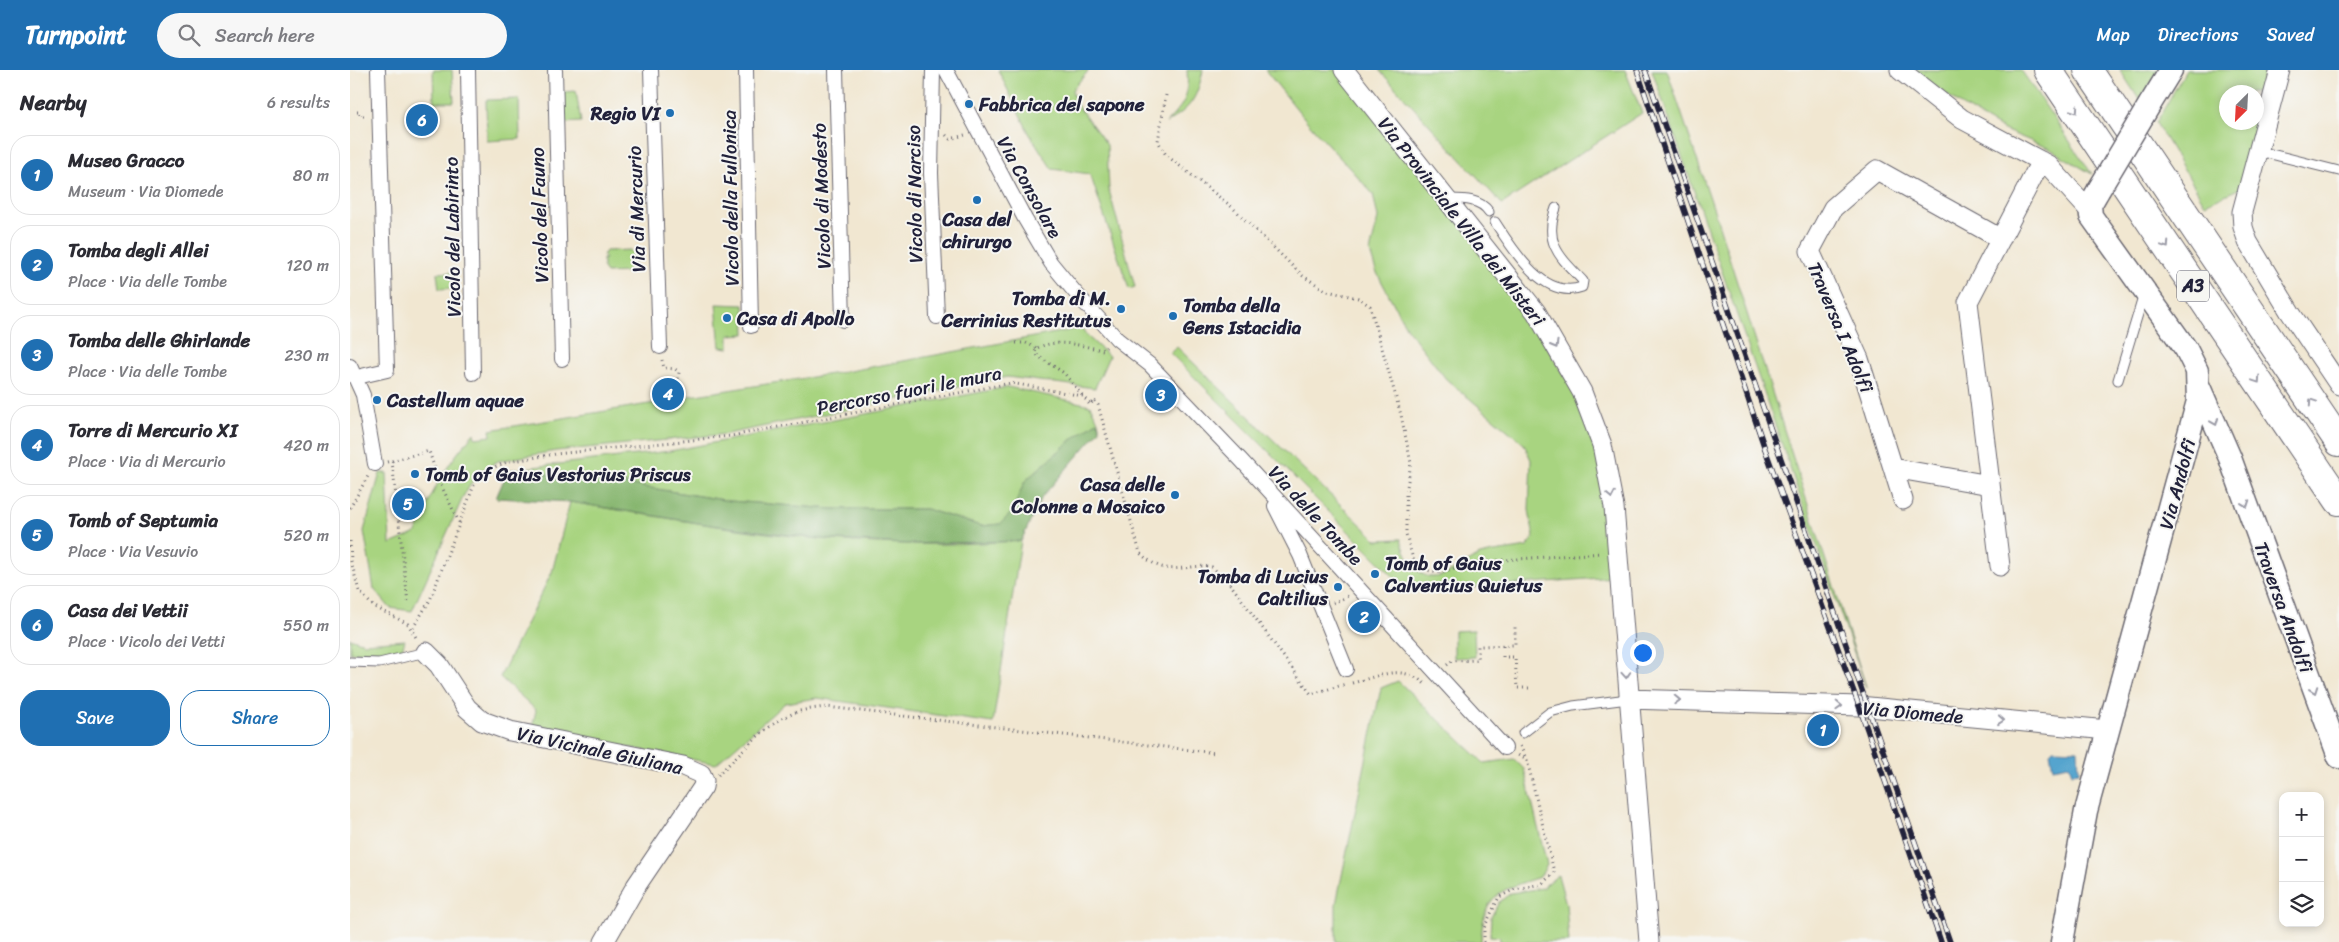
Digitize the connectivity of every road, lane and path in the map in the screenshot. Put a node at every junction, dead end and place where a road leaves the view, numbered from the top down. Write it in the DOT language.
graph roads {
  1 [pos="378,70"];
  2 [pos="468,70"];
  3 [pos="555,70"];
  4 [pos="651,70"];
  5 [pos="746,70"];
  6 [pos="836,70"];
  7 [pos="932,70"];
  8 [pos="946,70"];
  9 [pos="1344,70"];
  10 [pos="1900,70"];
  11 [pos="2048,70"];
  12 [pos="2088,70"];
  13 [pos="2110,70"];
  14 [pos="2171,70"];
  15 [pos="2280,70"];
  16 [pos="1166,95"];
  17 [pos="930,127"];
  18 [pos="978,132"];
  19 [pos="2259,151"];
  20 [pos="2041,161"];
  21 [pos="2339,171"];
  22 [pos="1446,198"];
  23 [pos="2093,201"];
  24 [pos="1556,208"];
  25 [pos="1489,212"];
  26 [pos="1495,222"];
  27 [pos="2000,239"];
  28 [pos="2225,273"];
  29 [pos="2145,290"];
  30 [pos="1094,314"];
  31 [pos="937,317"];
  32 [pos="842,320"];
  33 [pos="750,326"];
  34 [pos="1116,339"];
  35 [pos="1016,343"];
  36 [pos="660,347"];
  37 [pos="1037,348"];
  38 [pos="562,359"];
  39 [pos="664,368"];
  40 [pos="354,372"];
  41 [pos="474,373"];
  42 [pos="2118,380"];
  43 [pos="2339,385"];
  44 [pos="2199,387"];
  45 [pos="668,391"];
  46 [pos="1083,396"];
  47 [pos="2339,442"];
  48 [pos="2187,446"];
  49 [pos="2230,458"];
  50 [pos="375,464"];
  51 [pos="1893,468"];
  52 [pos="1990,485"];
  53 [pos="1268,491"];
  54 [pos="1903,500"];
  55 [pos="2339,501"];
  56 [pos="350,508"];
  57 [pos="459,522"];
  58 [pos="350,541"];
  59 [pos="1617,552"];
  60 [pos="2000,566"];
  61 [pos="408,602"];
  62 [pos="1514,626"];
  63 [pos="412,628"];
  64 [pos="414,635"];
  65 [pos="1503,646"];
  66 [pos="426,652"];
  67 [pos="350,662"];
  68 [pos="1448,664"];
  69 [pos="1346,669"];
  70 [pos="1428,687"];
  71 [pos="1531,688"];
  72 [pos="1628,699"];
  73 [pos="2107,730"];
  74 [pos="1523,733"];
  75 [pos="1521,747"];
  76 [pos="1505,748"];
  77 [pos="1216,753"];
  78 [pos="2339,756"];
  79 [pos="1527,760"];
  80 [pos="704,781"];
  81 [pos="604,942"];
  82 [pos="1484,942"];
  83 [pos="1649,942"];
  84 [pos="2062,942"];
  1 -- 40 [label="street"];
  2 -- 41 [label="street, Vicolo del Labirinto"];
  3 -- 38 [label="street, Vicolo del Fauno"];
  4 -- 36 [label="street, Via di Mercurio"];
  5 -- 33 [label="street, Vicolo della Fullonica"];
  6 -- 32 [label="street, Vicolo di Modesto"];
  7 -- 17 [label="street, Vicolo di Narciso"];
  8 -- 18 [label="street, Via Consolare"];
  9 -- 22 [label="street, Via Provinciale Villa dei Misteri"];
  10 -- 20 [label="street"];
  11 -- 55 [label="highway, A3, one-way"];
  12 -- 28 [label="highway, A3"];
  13 -- 28 [label="highway"];
  14 -- 23 [label="street, bridge"];
  15 -- 19 [label="street"];
  16 -- 59 [label="path"];
  17 -- 18 [label="path"];
  17 -- 31 [label="street, Vicolo di Narciso"];
  18 -- 30 [label="street, Via Consolare"];
  19 -- 21 [label="lane"];
  19 -- 43 [label="street"];
  20 -- 23 [label="street"];
  20 -- 27 [label="street"];
  22 -- 25 [label="lane"];
  22 -- 59 [label="street, Via Provinciale Villa dei Misteri, one-way"];
  23 -- 29 [label="street, Via Andolfi"];
  24 -- 26 [label="lane"];
  27 -- 51 [label="street, Traversa I Adolfi"];
  27 -- 52 [label="street"];
  47 -- 28 [label="highway, A3, one-way"];
  29 -- 42 [label="lane"];
  29 -- 44 [label="street, Via Andolfi"];
  30 -- 34 [label="street, Via delle Tombe"];
  34 -- 37 [label="path"];
  34 -- 53 [label="street, Via delle Tombe"];
  35 -- 37 [label="path"];
  37 -- 46 [label="path"];
  39 -- 45 [label="path"];
  40 -- 50 [label="street"];
  44 -- 48 [label="street, Via Andolfi"];
  44 -- 49 [label="street, Traversa Andolfi, one-way"];
  46 -- 57 [label="path, Percorso fuori le mura"];
  46 -- 70 [label="path, Percorso fuori le mura"];
  48 -- 49 [label="street"];
  48 -- 73 [label="street, Via Andolfi"];
  49 -- 78 [label="street, Traversa Andolfi, one-way"];
  50 -- 56 [label="path"];
  51 -- 52 [label="street"];
  51 -- 54 [label="street, Traversa I Adolfi"];
  52 -- 60 [label="street"];
  53 -- 69 [label="street"];
  53 -- 76 [label="street, Via delle Tombe"];
  57 -- 61 [label="path"];
  57 -- 63 [label="path, Percorso fuori le mura"];
  58 -- 63 [label="path"];
  59 -- 72 [label="street, Via Provinciale Villa dei Misteri, one-way"];
  62 -- 65 [label="path"];
  63 -- 64 [label="path"];
  65 -- 68 [label="path"];
  65 -- 71 [label="path"];
  66 -- 67 [label="lane"];
  66 -- 80 [label="street, Via Vicinale Giuliana"];
  72 -- 73 [label="street, Via Diomede, one-way"];
  72 -- 74 [label="lane"];
  72 -- 83 [label="street, Via Provinciale Villa dei Misteri"];
  73 -- 84 [label="street, Via Andolfi"];
  75 -- 79 [label="path"];
  76 -- 79 [label="path"];
  77 -- 80 [label="path"];
  79 -- 82 [label="path"];
  80 -- 81 [label="street, Via Vicinale Giuliana"];
}
